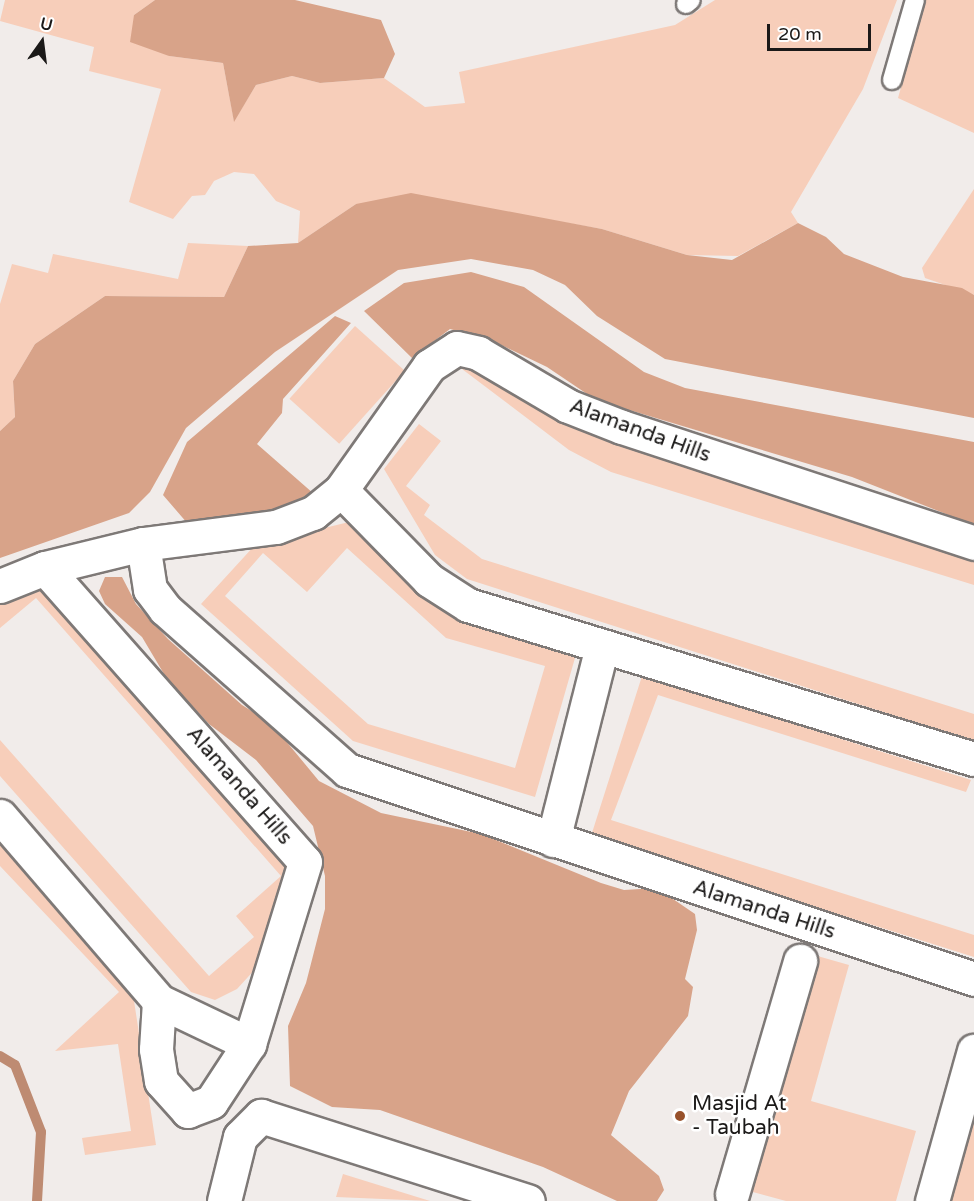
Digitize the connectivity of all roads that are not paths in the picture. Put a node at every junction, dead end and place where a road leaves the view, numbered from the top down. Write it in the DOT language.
graph roads {
  1 [pos="915,0"];
  2 [pos="892,80"];
  3 [pos="341,490"];
  4 [pos="974,543"];
  5 [pos="143,544"];
  6 [pos="45,568"];
  7 [pos="0,586"];
  8 [pos="602,646"];
  9 [pos="974,759"];
  10 [pos="0,816"];
  11 [pos="553,840"];
  12 [pos="800,961"];
  13 [pos="974,979"];
  14 [pos="159,1001"];
  15 [pos="249,1044"];
  16 [pos="974,1051"];
  17 [pos="739,1199"];
  18 [pos="224,1201"];
  19 [pos="528,1201"];
  20 [pos="932,1201"];
  1 -- 2 [label="lane"];
  3 -- 4 [label="street, Alamanda Hills"];
  3 -- 5 [label="street, Alamanda Hills"];
  3 -- 8 [label="street"];
  5 -- 6 [label="street, Alamanda Hills"];
  5 -- 11 [label="street, Alamanda Hills"];
  6 -- 7 [label="street, Alamanda Hills"];
  6 -- 15 [label="street, Alamanda Hills"];
  8 -- 9 [label="street"];
  8 -- 11 [label="street"];
  10 -- 14 [label="street"];
  11 -- 13 [label="street, Alamanda Hills"];
  12 -- 17 [label="street"];
  14 -- 15 [label="street"];
  14 -- 15 [label="street, Alamanda Hills"];
  16 -- 20 [label="street"];
  18 -- 19 [label="street"];
}
